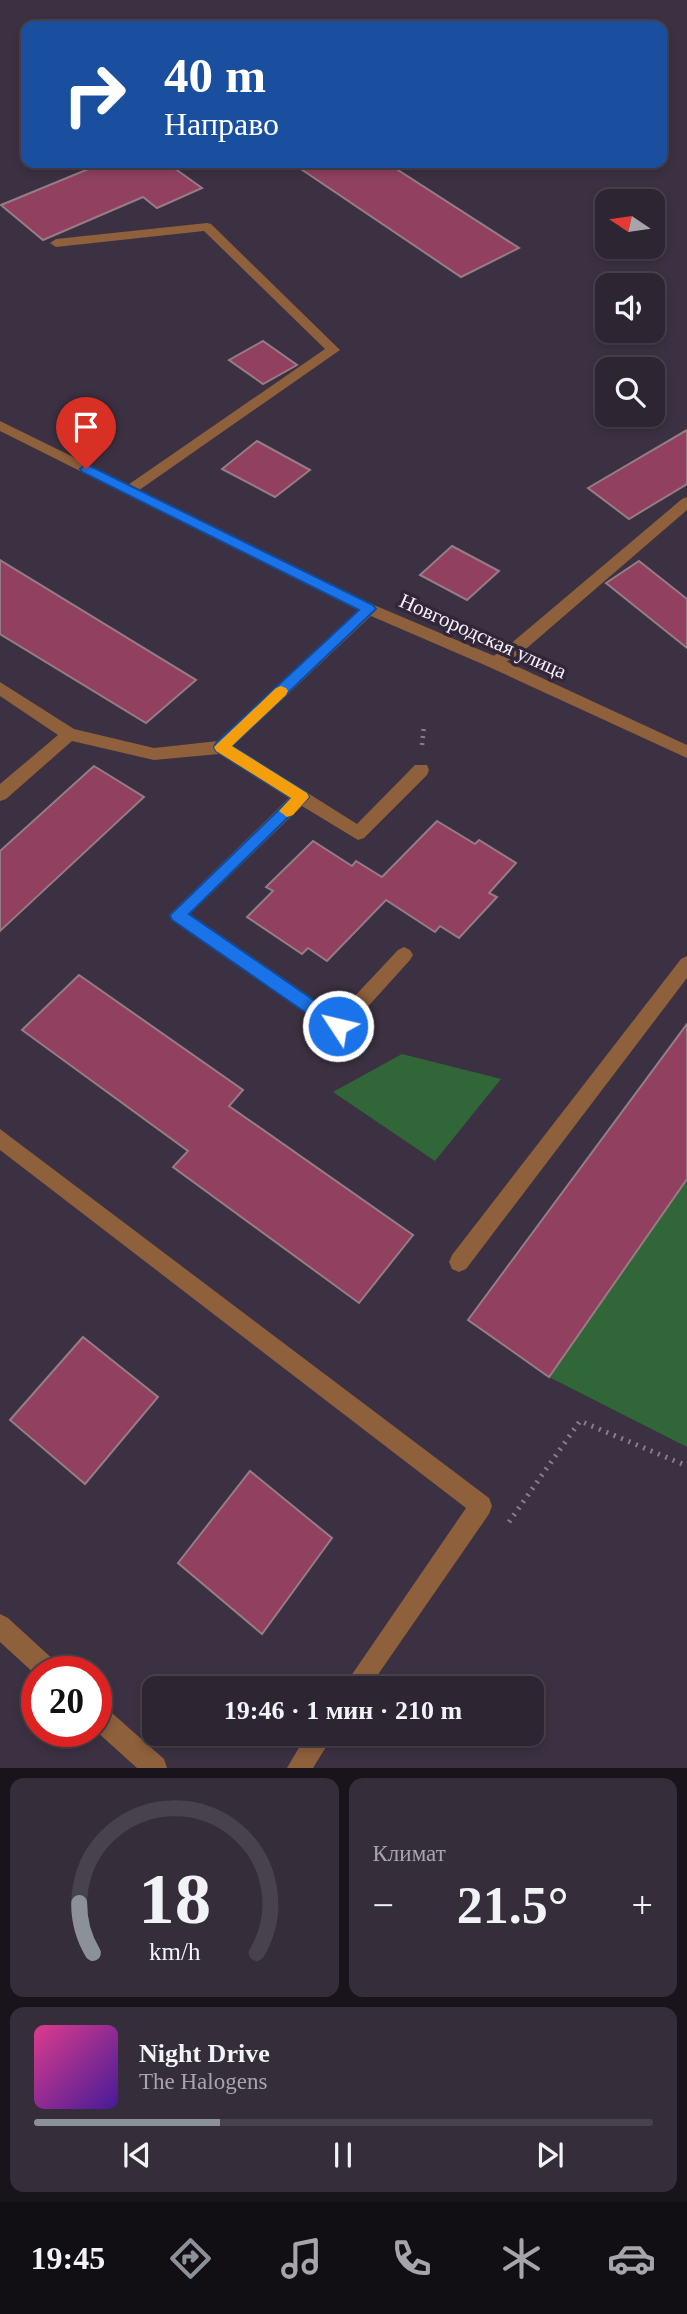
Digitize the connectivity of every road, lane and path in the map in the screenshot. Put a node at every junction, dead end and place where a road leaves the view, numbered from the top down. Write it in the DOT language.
graph roads {
  1 [pos="56,243"];
  2 [pos="0,425"];
  3 [pos="130,491"];
  4 [pos="687,502"];
  5 [pos="369,609"];
  6 [pos="493,662"];
  7 [pos="0,688"];
  8 [pos="69,734"];
  9 [pos="222,747"];
  10 [pos="687,752"];
  11 [pos="421,770"];
  12 [pos="0,794"];
  13 [pos="302,797"];
  14 [pos="404,955"];
  15 [pos="687,964"];
  16 [pos="0,1138"];
  17 [pos="459,1262"];
  18 [pos="580,1421"];
  19 [pos="687,1466"];
  20 [pos="0,1626"];
  21 [pos="33,1656"];
  22 [pos="363,1676"];
  23 [pos="112,1729"];
  24 [pos="314,1746"];
  25 [pos="155,1768"];
  26 [pos="299,1768"];
  1 -- 3 [label="street"];
  2 -- 3 [label="street, Новгородская улица"];
  3 -- 5 [label="street, Новгородская улица"];
  4 -- 6 [label="street"];
  5 -- 6 [label="street, Новгородская улица"];
  5 -- 9 [label="street"];
  6 -- 10 [label="street, Новгородская улица"];
  7 -- 8 [label="street"];
  8 -- 9 [label="street"];
  8 -- 12 [label="street"];
  9 -- 13 [label="street"];
  11 -- 13 [label="street"];
  13 -- 14 [label="street"];
  15 -- 17 [label="street"];
  16 -- 22 [label="street"];
  18 -- 19 [label="path"];
  20 -- 21 [label="street"];
  23 -- 25 [label="street"];
  24 -- 26 [label="street"];
}
